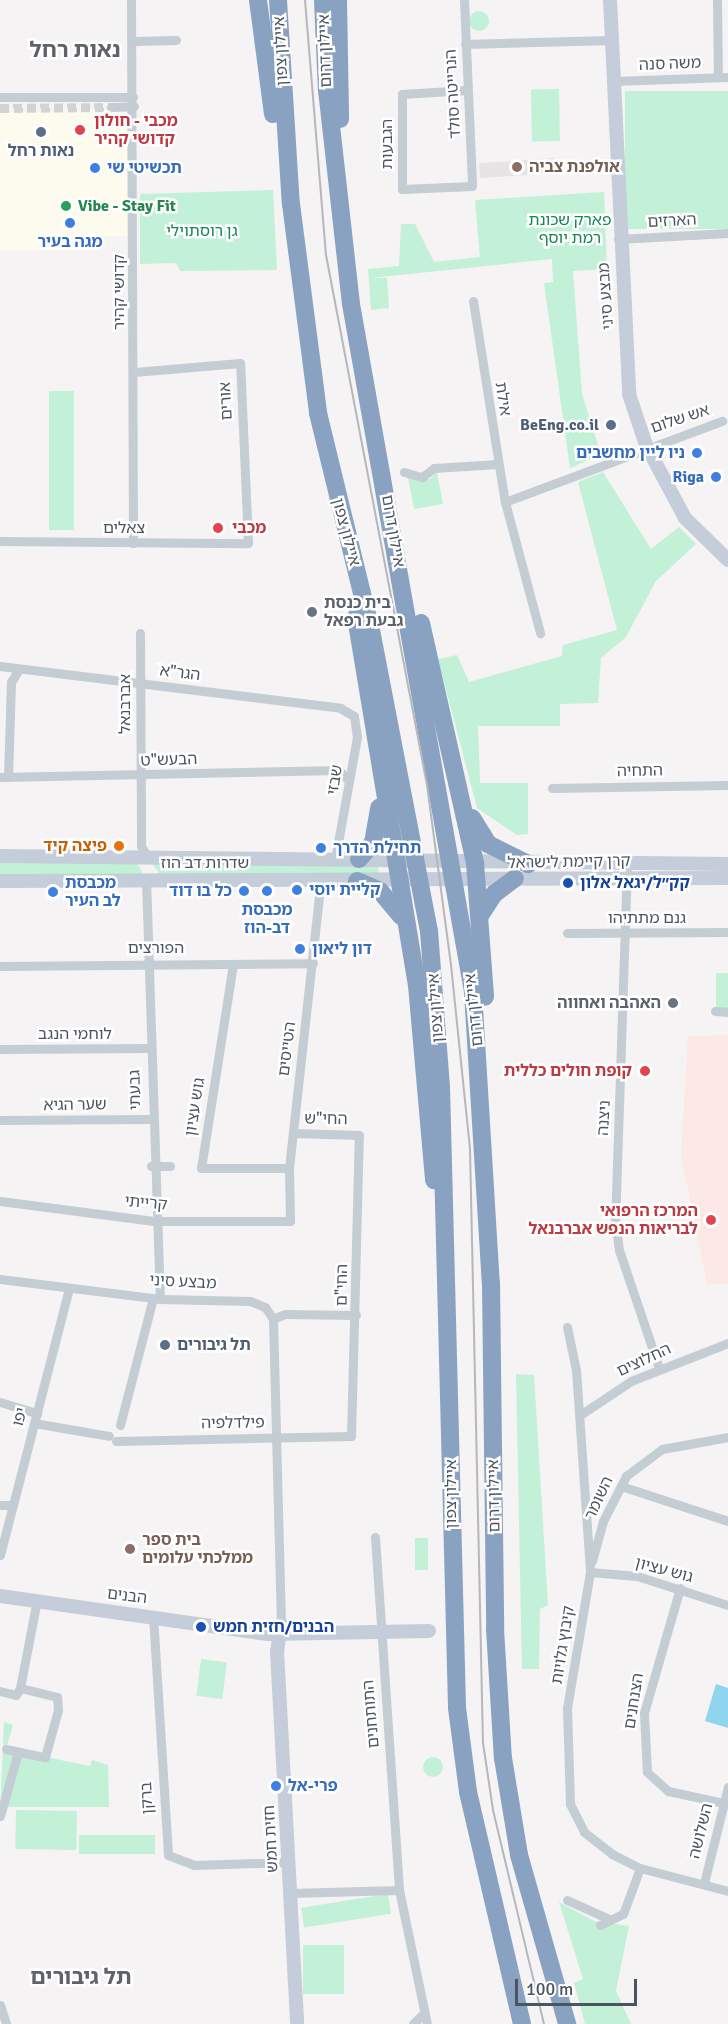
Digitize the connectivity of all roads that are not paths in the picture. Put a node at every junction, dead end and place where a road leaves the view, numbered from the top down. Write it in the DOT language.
graph roads {
  1 [pos="131,0"];
  2 [pos="258,0"];
  3 [pos="278,0"];
  4 [pos="323,0"];
  5 [pos="338,0"];
  6 [pos="464,0"];
  7 [pos="610,0"];
  8 [pos="717,0"];
  9 [pos="134,40"];
  10 [pos="176,40"];
  11 [pos="612,40"];
  12 [pos="465,44"];
  13 [pos="718,77"];
  14 [pos="728,77"];
  15 [pos="613,81"];
  16 [pos="467,90"];
  17 [pos="0,97"];
  18 [pos="134,102"];
  19 [pos="111,107"];
  20 [pos="472,186"];
  21 [pos="338,201"];
  22 [pos="294,230"];
  23 [pos="728,233"];
  24 [pos="618,240"];
  25 [pos="473,301"];
  26 [pos="134,372"];
  27 [pos="722,421"];
  28 [pos="646,445"];
  29 [pos="378,453"];
  30 [pos="327,461"];
  31 [pos="498,464"];
  32 [pos="404,472"];
  33 [pos="505,502"];
  34 [pos="0,541"];
  35 [pos="133,543"];
  36 [pos="248,543"];
  37 [pos="728,560"];
  38 [pos="140,633"];
  39 [pos="540,633"];
  40 [pos="0,666"];
  41 [pos="20,669"];
  42 [pos="140,683"];
  43 [pos="354,716"];
  44 [pos="353,765"];
  45 [pos="339,770"];
  46 [pos="141,776"];
  47 [pos="4,777"];
  48 [pos="349,781"];
  49 [pos="382,783"];
  50 [pos="728,785"];
  51 [pos="552,788"];
  52 [pos="464,801"];
  53 [pos="140,853"];
  54 [pos="0,856"];
  55 [pos="345,857"];
  56 [pos="400,862"];
  57 [pos="528,864"];
  58 [pos="728,864"];
  59 [pos="627,871"];
  60 [pos="469,872"];
  61 [pos="515,878"];
  62 [pos="728,878"];
  63 [pos="146,879"];
  64 [pos="163,879"];
  65 [pos="321,880"];
  66 [pos="0,881"];
  67 [pos="357,881"];
  68 [pos="403,882"];
  69 [pos="481,914"];
  70 [pos="405,923"];
  71 [pos="728,932"];
  72 [pos="567,933"];
  73 [pos="626,933"];
  74 [pos="148,962"];
  75 [pos="312,963"];
  76 [pos="233,964"];
  77 [pos="0,966"];
  78 [pos="715,1011"];
  79 [pos="728,1012"];
  80 [pos="149,1048"];
  81 [pos="0,1049"];
  82 [pos="151,1119"];
  83 [pos="0,1120"];
  84 [pos="293,1133"];
  85 [pos="359,1135"];
  86 [pos="151,1166"];
  87 [pos="170,1166"];
  88 [pos="289,1168"];
  89 [pos="0,1201"];
  90 [pos="154,1221"];
  91 [pos="291,1221"];
  92 [pos="0,1279"];
  93 [pos="491,1283"];
  94 [pos="69,1288"];
  95 [pos="156,1299"];
  96 [pos="356,1315"];
  97 [pos="273,1319"];
  98 [pos="450,1326"];
  99 [pos="567,1327"];
  100 [pos="728,1343"];
  101 [pos="659,1368"];
  102 [pos="0,1402"];
  103 [pos="37,1413"];
  104 [pos="580,1416"];
  105 [pos="34,1423"];
  106 [pos="120,1425"];
  107 [pos="351,1436"];
  108 [pos="276,1437"];
  109 [pos="728,1437"];
  110 [pos="621,1486"];
  111 [pos="0,1505"];
  112 [pos="13,1505"];
  113 [pos="728,1521"];
  114 [pos="375,1537"];
  115 [pos="0,1555"];
  116 [pos="590,1572"];
  117 [pos="680,1588"];
  118 [pos="0,1596"];
  119 [pos="37,1600"];
  120 [pos="728,1605"];
  121 [pos="153,1616"];
  122 [pos="276,1629"];
  123 [pos="380,1631"];
  124 [pos="429,1631"];
  125 [pos="0,1691"];
  126 [pos="18,1692"];
  127 [pos="6,1749"];
  128 [pos="18,1752"];
  129 [pos="728,1787"];
  130 [pos="726,1804"];
  131 [pos="0,1816"];
  132 [pos="289,1862"];
  133 [pos="640,1868"];
  134 [pos="704,1883"];
  135 [pos="399,1890"];
  136 [pos="728,1891"];
  137 [pos="291,1893"];
  138 [pos="567,1900"];
  139 [pos="0,2005"];
  140 [pos="424,2013"];
  141 [pos="6,2024"];
  142 [pos="297,2024"];
  143 [pos="413,2024"];
  144 [pos="427,2024"];
  145 [pos="522,2024"];
  146 [pos="567,2024"];
  1 -- 9 [label="street, קדושי קהיר"];
  2 -- 22 [label="highway"];
  3 -- 22 [label="highway, איילון צפון"];
  4 -- 21 [label="highway, איילון דרום"];
  5 -- 21 [label="highway"];
  6 -- 12 [label="street, הנרייטה סולד"];
  7 -- 11 [label="street, מבצע סיני"];
  8 -- 13 [label="street"];
  9 -- 10 [label="street"];
  9 -- 18 [label="street, קדושי קהיר"];
  11 -- 12 [label="street"];
  11 -- 15 [label="street, מבצע סיני"];
  12 -- 16 [label="street, הנרייטה סולד"];
  13 -- 14 [label="street, משה סנה"];
  13 -- 15 [label="street, משה סנה"];
  15 -- 24 [label="street, מבצע סיני"];
  16 -- 20 [label="street, הנרייטה סולד"];
  16 -- 20 [label="street, הגבעות"];
  17 -- 18 [label="street"];
  18 -- 19 [label="street"];
  18 -- 26 [label="street, קדושי קהיר"];
  21 -- 29 [label="highway, איילון דרום"];
  22 -- 30 [label="highway, איילון צפון"];
  23 -- 24 [label="street, הארזים"];
  24 -- 28 [label="street, מבצע סיני"];
  25 -- 31 [label="street, אילת"];
  26 -- 35 [label="street, קדושי קהיר"];
  26 -- 36 [label="street, אורים"];
  27 -- 28 [label="street, אש שלום"];
  28 -- 33 [label="street"];
  28 -- 37 [label="street, מבצע סיני"];
  29 -- 52 [label="highway"];
  29 -- 93 [label="highway, איילון דרום"];
  30 -- 49 [label="highway"];
  30 -- 98 [label="highway, איילון צפון"];
  31 -- 32 [label="street"];
  31 -- 33 [label="street, אילת"];
  33 -- 39 [label="street, אילת"];
  34 -- 35 [label="street, צאלים"];
  35 -- 36 [label="street, צאלים"];
  38 -- 42 [label="street, אברבנאל"];
  40 -- 41 [label="street, הגר\"א"];
  41 -- 42 [label="street, הגר\"א"];
  41 -- 47 [label="street"];
  42 -- 43 [label="street, הגר\"א"];
  42 -- 46 [label="street, אברבנאל"];
  43 -- 44 [label="street, שבזי"];
  44 -- 45 [label="street, הבעש\"ט"];
  44 -- 48 [label="street, שבזי"];
  45 -- 46 [label="street, הבעש\"ט"];
  45 -- 48 [label="street"];
  46 -- 47 [label="street, הבעש\"ט"];
  46 -- 53 [label="street, אברבנאל"];
  48 -- 55 [label="street, שבזי"];
  49 -- 55 [label="highway"];
  49 -- 56 [label="highway"];
  50 -- 51 [label="street, התחיה"];
  52 -- 57 [label="highway"];
  52 -- 60 [label="highway"];
  53 -- 54 [label="street, שדרות דב הוז"];
  53 -- 55 [label="street, שדרות דב הוז"];
  53 -- 63 [label="street"];
  53 -- 64 [label="street"];
  55 -- 56 [label="street, שדרות דב הוז"];
  56 -- 60 [label="street, שדרות דב הוז"];
  56 -- 68 [label="highway"];
  57 -- 59 [label="street, קרן קיימת לישראל"];
  57 -- 60 [label="street, קרן קיימת לישראל"];
  58 -- 59 [label="street, קרן קיימת לישראל"];
  59 -- 61 [label="street, קרן קיימת לישראל"];
  59 -- 62 [label="street, קרן קיימת לישראל"];
  59 -- 73 [label="street, ניצנה"];
  60 -- 61 [label="street, קרן קיימת לישראל"];
  60 -- 68 [label="street, קרן קיימת לישראל"];
  60 -- 69 [label="highway"];
  61 -- 69 [label="highway"];
  63 -- 64 [label="street, שדרות דב הוז"];
  63 -- 66 [label="street, שדרות דב הוז"];
  63 -- 74 [label="street, גבעתי"];
  64 -- 65 [label="street, שדרות דב הוז"];
  65 -- 67 [label="street, שדרות דב הוז"];
  65 -- 75 [label="street, הטייסים"];
  67 -- 68 [label="street, שדרות דב הוז"];
  67 -- 70 [label="highway"];
  68 -- 70 [label="highway"];
  69 -- 93 [label="highway"];
  70 -- 98 [label="highway"];
  71 -- 73 [label="street, גנם מתתיהו"];
  72 -- 73 [label="street, גנם מתתיהו"];
  73 -- 101 [label="street, ניצנה"];
  74 -- 76 [label="street, הפורצים"];
  74 -- 77 [label="street, הפורצים"];
  74 -- 80 [label="street, גבעתי"];
  75 -- 76 [label="street, הפורצים"];
  75 -- 84 [label="street, הטייסים"];
  76 -- 88 [label="street, גוש עציון"];
  78 -- 79 [label="street"];
  80 -- 81 [label="street, לוחמי הנגב"];
  80 -- 82 [label="street, גבעתי"];
  82 -- 83 [label="street, שער הגיא"];
  82 -- 86 [label="street, גבעתי"];
  84 -- 85 [label="street, החי\"ש"];
  84 -- 88 [label="street, הטייסים"];
  85 -- 96 [label="street, החי\"ם"];
  86 -- 87 [label="street"];
  86 -- 90 [label="street, גבעתי"];
  88 -- 91 [label="street, הטייסים"];
  89 -- 90 [label="street, קרייתי"];
  90 -- 91 [label="street, קרייתי"];
  90 -- 95 [label="street, גבעתי"];
  92 -- 94 [label="street, מבצע סיני"];
  93 -- 146 [label="highway, איילון דרום"];
  94 -- 95 [label="street, מבצע סיני"];
  94 -- 103 [label="street, יפו"];
  95 -- 97 [label="street, מבצע סיני"];
  95 -- 106 [label="street, גבעתי"];
  96 -- 97 [label="street"];
  96 -- 107 [label="street, החי\"ם"];
  97 -- 108 [label="street, חזית חמש"];
  98 -- 145 [label="highway, איילון צפון"];
  99 -- 104 [label="street, קיבוץ גלויות"];
  100 -- 101 [label="street, החלוצים"];
  101 -- 104 [label="street, החלוצים"];
  102 -- 103 [label="street"];
  103 -- 105 [label="street, יפו"];
  104 -- 116 [label="street, קיבוץ גלויות"];
  105 -- 108 [label="street, פילדלפיה"];
  105 -- 112 [label="street, יפו"];
  107 -- 108 [label="street, פילדלפיה"];
  108 -- 122 [label="street, חזית חמש"];
  109 -- 110 [label="street, השומר"];
  110 -- 113 [label="street"];
  110 -- 116 [label="street, השומר"];
  111 -- 112 [label="street"];
  112 -- 115 [label="street, יפו"];
  114 -- 123 [label="street, התותחנים"];
  116 -- 117 [label="street, גוש עציון"];
  116 -- 133 [label="street, קיבוץ גלויות"];
  117 -- 120 [label="street, גוש עציון"];
  117 -- 130 [label="street, הצנחנים"];
  118 -- 119 [label="street, הבנים"];
  119 -- 121 [label="street, הבנים"];
  119 -- 126 [label="street"];
  121 -- 122 [label="street, הבנים"];
  121 -- 132 [label="street, ברקן"];
  122 -- 123 [label="street, הבנים"];
  122 -- 132 [label="street, חזית חמש"];
  123 -- 124 [label="street, הבנים"];
  123 -- 135 [label="street, התותחנים"];
  125 -- 126 [label="street"];
  126 -- 128 [label="street"];
  127 -- 128 [label="street"];
  128 -- 131 [label="street"];
  129 -- 130 [label="street, השלושה"];
  130 -- 134 [label="street, השלושה"];
  132 -- 137 [label="street, חזית חמש"];
  133 -- 134 [label="street, קיבוץ גלויות"];
  133 -- 138 [label="street"];
  134 -- 136 [label="street, קיבוץ גלויות"];
  135 -- 137 [label="street"];
  135 -- 140 [label="street, התותחנים"];
  137 -- 142 [label="street, חזית חמש"];
  139 -- 141 [label="street"];
  140 -- 143 [label="street"];
  140 -- 144 [label="street, התותחנים"];
}
